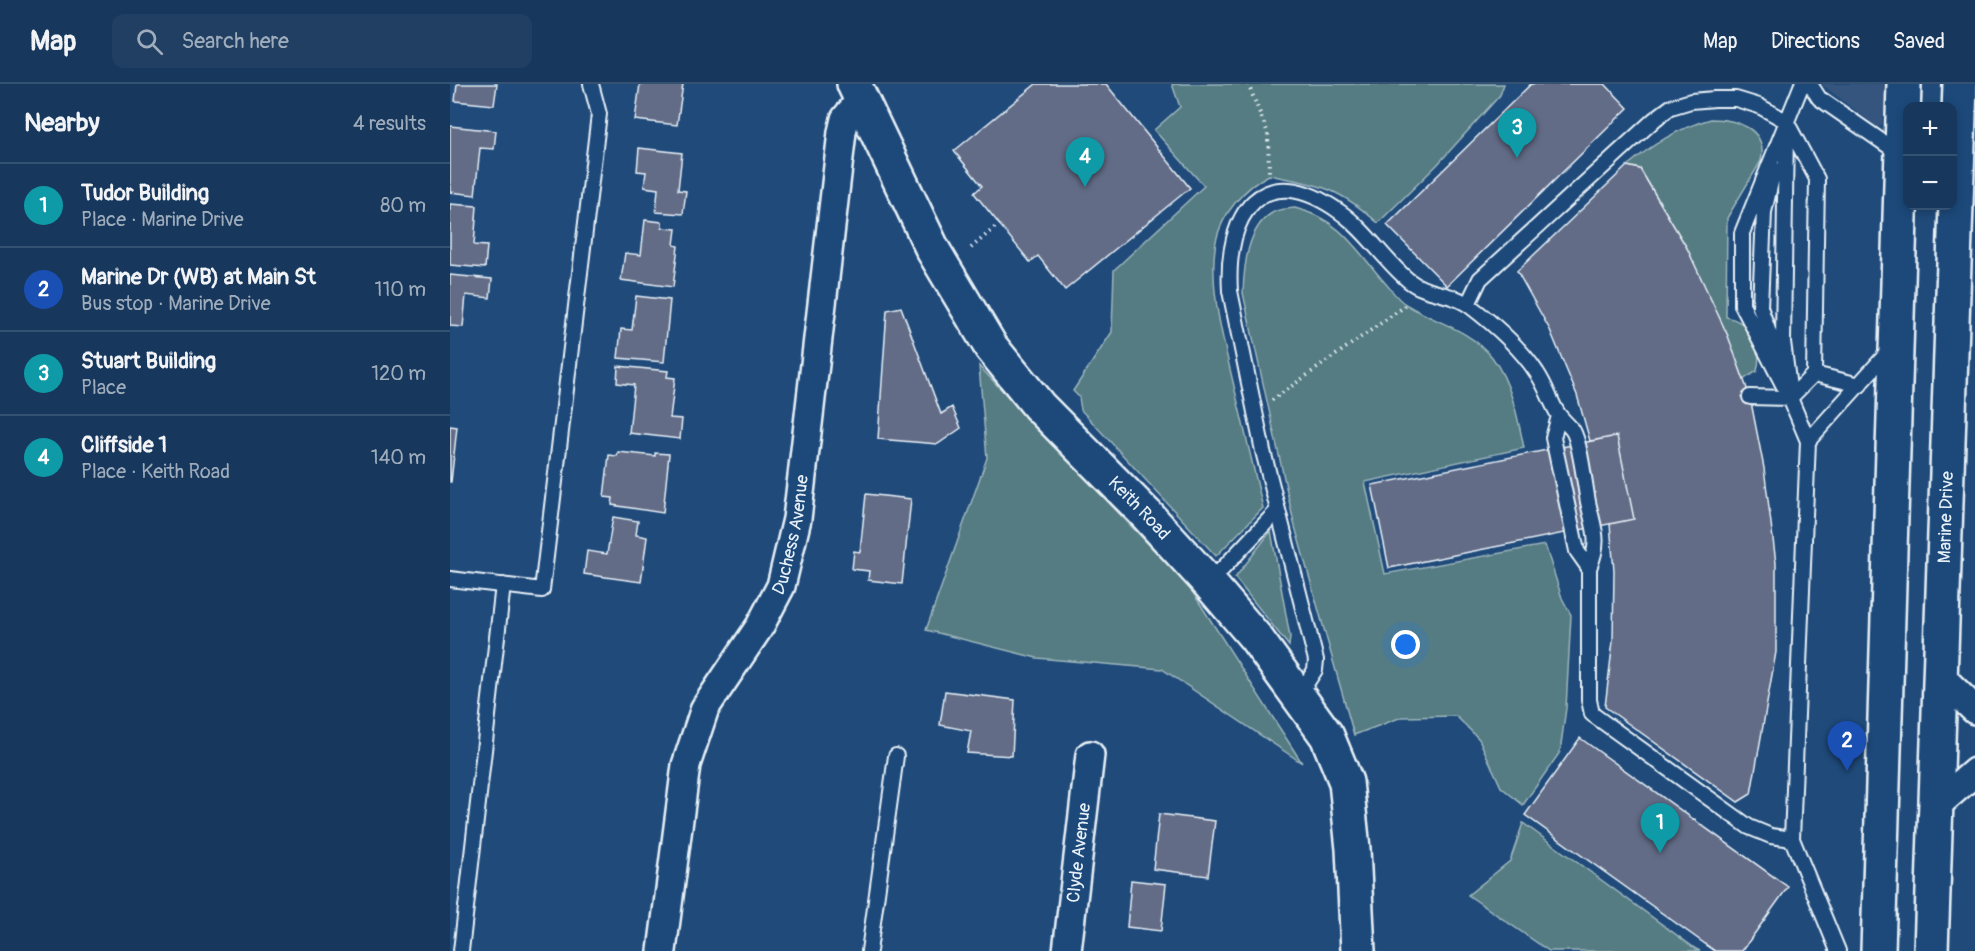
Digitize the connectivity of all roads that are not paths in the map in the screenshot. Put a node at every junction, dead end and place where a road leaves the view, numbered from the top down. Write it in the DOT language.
graph roads {
  1 [pos="591,84"];
  2 [pos="1802,84"];
  3 [pos="1810,84"];
  4 [pos="1905,84"];
  5 [pos="1960,84"];
  6 [pos="858,92"];
  7 [pos="1786,120"];
  8 [pos="1902,156"];
  9 [pos="1468,304"];
  10 [pos="1897,343"];
  11 [pos="1814,374"];
  12 [pos="1860,385"];
  13 [pos="1750,397"];
  14 [pos="1790,398"];
  15 [pos="1559,416"];
  16 [pos="1809,441"];
  17 [pos="1277,510"];
  18 [pos="1589,568"];
  19 [pos="450,579"];
  20 [pos="1209,583"];
  21 [pos="503,585"];
  22 [pos="1941,677"];
  23 [pos="1299,695"];
  24 [pos="1975,710"];
  25 [pos="1090,755"];
  26 [pos="896,756"];
  27 [pos="1975,772"];
  28 [pos="1937,806"];
  29 [pos="1792,839"];
  30 [pos="461,951"];
  31 [pos="662,951"];
  32 [pos="869,951"];
  33 [pos="1067,951"];
  34 [pos="1358,951"];
  35 [pos="1838,951"];
  36 [pos="1878,951"];
  37 [pos="1931,951"];
  1 -- 21 [label="lane"];
  2 -- 7 [label="lane"];
  3 -- 8 [label="lane"];
  4 -- 8 [label="main road"];
  5 -- 22 [label="main road, Marine Drive"];
  6 -- 20 [label="main road, Keith Road"];
  6 -- 31 [label="street, Duchess Avenue"];
  7 -- 9 [label="lane"];
  7 -- 11 [label="lane"];
  7 -- 14 [label="lane"];
  7 -- 14 [label="lane"];
  7 -- 14 [label="lane"];
  8 -- 10 [label="main road"];
  9 -- 15 [label="lane"];
  9 -- 17 [label="lane"];
  10 -- 12 [label="lane"];
  10 -- 36 [label="main road"];
  11 -- 12 [label="lane"];
  11 -- 14 [label="lane"];
  12 -- 16 [label="lane"];
  13 -- 14 [label="lane"];
  14 -- 16 [label="lane"];
  15 -- 18 [label="lane"];
  15 -- 18 [label="lane"];
  16 -- 29 [label="lane"];
  17 -- 20 [label="lane"];
  17 -- 23 [label="lane"];
  18 -- 29 [label="lane"];
  19 -- 21 [label="lane"];
  20 -- 23 [label="main road, Keith Road"];
  21 -- 30 [label="lane"];
  22 -- 24 [label="street"];
  22 -- 28 [label="main road, Marine Drive"];
  23 -- 34 [label="main road, Keith Road"];
  25 -- 33 [label="street, Clyde Avenue"];
  26 -- 32 [label="lane"];
  27 -- 28 [label="street"];
  28 -- 37 [label="main road, Marine Drive"];
  29 -- 35 [label="lane"];
}
